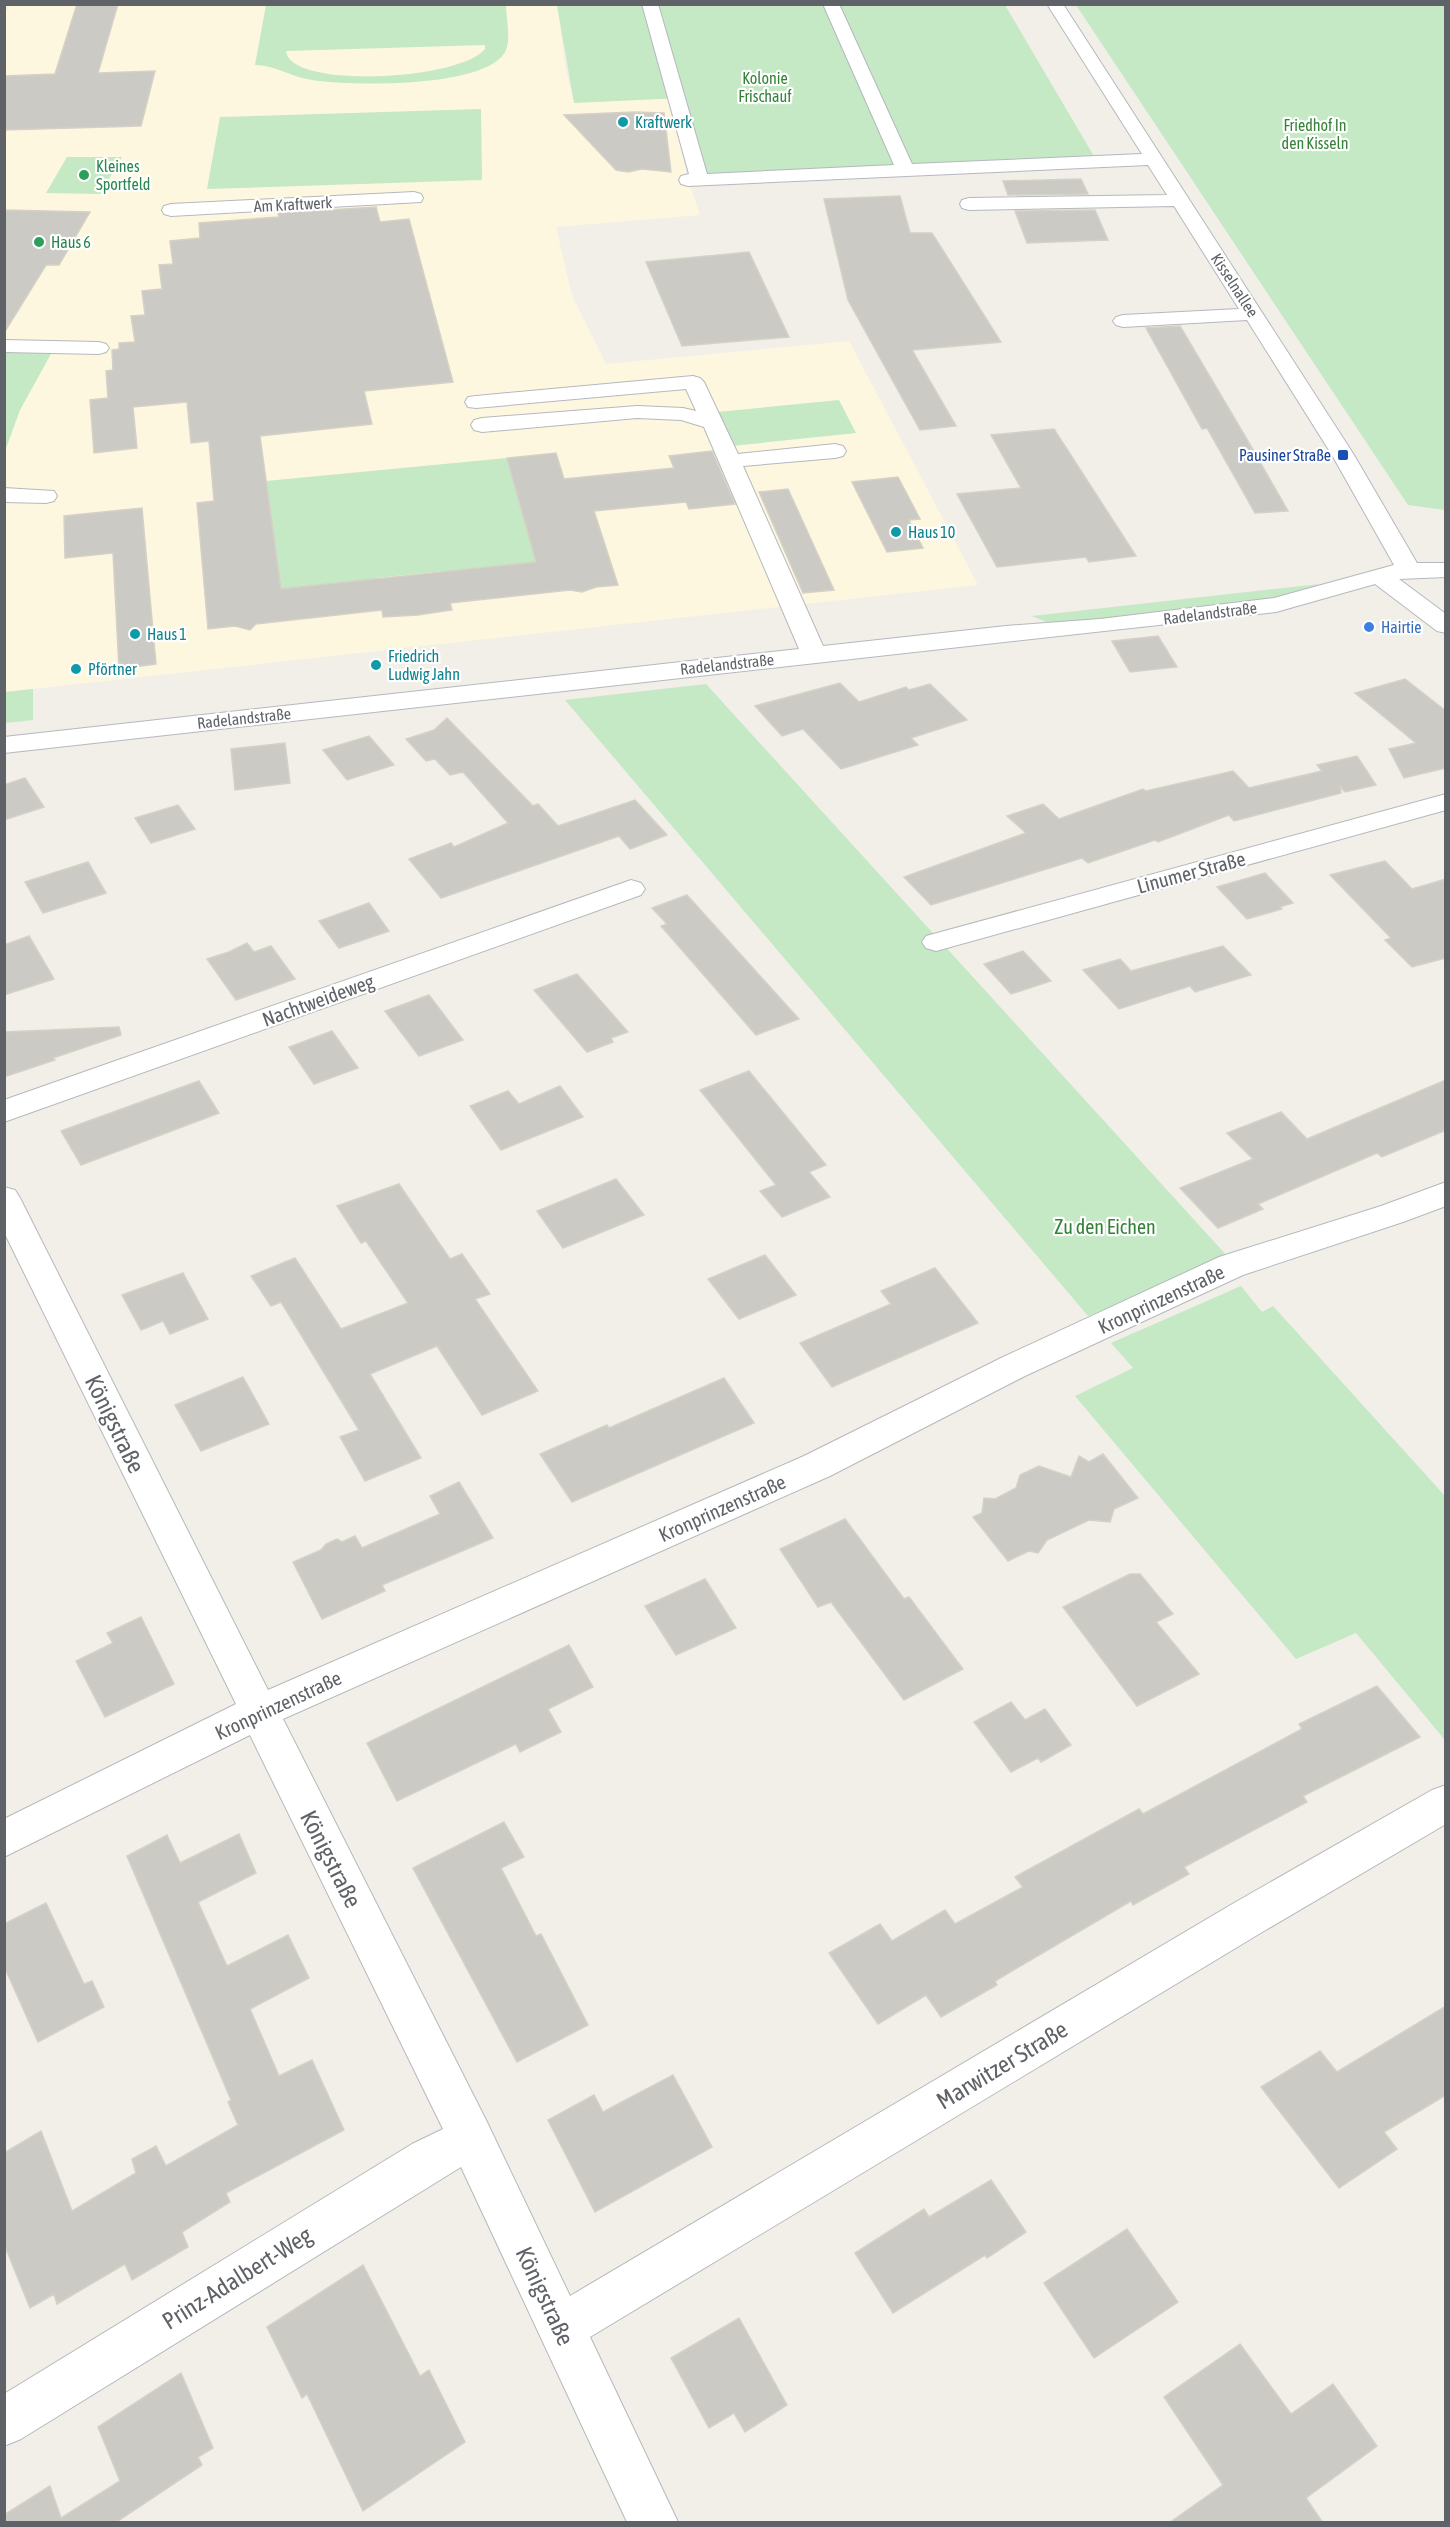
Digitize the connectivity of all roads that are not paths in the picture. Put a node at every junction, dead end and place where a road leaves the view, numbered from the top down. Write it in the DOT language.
graph roads {
  1 [pos="650,4"];
  2 [pos="831,4"];
  3 [pos="1055,4"];
  4 [pos="1154,159"];
  5 [pos="905,170"];
  6 [pos="414,198"];
  7 [pos="1180,200"];
  8 [pos="969,204"];
  9 [pos="171,210"];
  10 [pos="1253,314"];
  11 [pos="1123,321"];
  12 [pos="4,346"];
  13 [pos="99,348"];
  14 [pos="476,402"];
  15 [pos="713,423"];
  16 [pos="482,425"];
  17 [pos="835,451"];
  18 [pos="730,461"];
  19 [pos="4,495"];
  20 [pos="46,496"];
  21 [pos="1409,570"];
  22 [pos="1446,570"];
  23 [pos="1379,575"];
  24 [pos="1446,626"];
  25 [pos="814,654"];
  26 [pos="4,745"];
  27 [pos="1446,802"];
  28 [pos="631,889"];
  29 [pos="936,942"];
  30 [pos="4,1112"];
  31 [pos="1446,1193"];
  32 [pos="4,1198"];
  33 [pos="258,1712"];
  34 [pos="1446,1803"];
  35 [pos="4,1839"];
  36 [pos="471,2138"];
  37 [pos="560,2329"];
  38 [pos="4,2422"];
  39 [pos="653,2523"];
  1 -- 5 [label="street"];
  2 -- 5 [label="street"];
  3 -- 4 [label="street, Kisselnallee"];
  4 -- 5 [label="street"];
  4 -- 7 [label="street, Kisselnallee"];
  6 -- 9 [label="street, Am Kraftwerk"];
  7 -- 8 [label="street"];
  7 -- 10 [label="street, Kisselnallee"];
  10 -- 11 [label="street"];
  10 -- 21 [label="street, Kisselnallee"];
  12 -- 13 [label="street"];
  14 -- 15 [label="street"];
  15 -- 16 [label="street"];
  15 -- 18 [label="street"];
  17 -- 18 [label="street"];
  18 -- 25 [label="street"];
  19 -- 20 [label="street"];
  21 -- 22 [label="street, Radelandstraße"];
  21 -- 23 [label="street, Radelandstraße"];
  23 -- 24 [label="street"];
  23 -- 25 [label="street, Radelandstraße"];
  25 -- 26 [label="street, Radelandstraße"];
  27 -- 29 [label="street, Linumer Straße"];
  28 -- 30 [label="street, Nachtweideweg"];
  31 -- 33 [label="street, Kronprinzenstraße"];
  32 -- 33 [label="street, Königstraße"];
  33 -- 35 [label="street, Kronprinzenstraße"];
  33 -- 36 [label="street, Königstraße"];
  34 -- 37 [label="street, Marwitzer Straße"];
  36 -- 37 [label="street, Königstraße"];
  36 -- 38 [label="street, Prinz-Adalbert-Weg"];
  37 -- 39 [label="street, Königstraße"];
}
